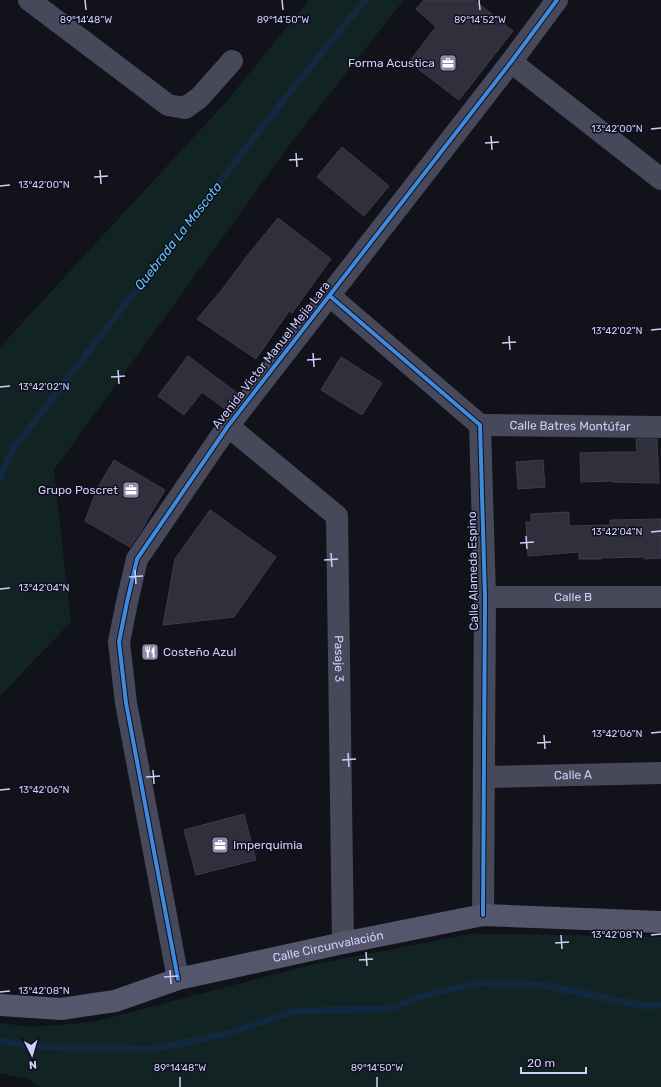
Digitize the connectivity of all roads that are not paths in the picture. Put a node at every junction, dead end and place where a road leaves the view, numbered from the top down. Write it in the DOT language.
graph roads {
  1 [pos="29,0"];
  2 [pos="556,0"];
  3 [pos="232,61"];
  4 [pos="511,62"];
  5 [pos="661,179"];
  6 [pos="330,296"];
  7 [pos="480,425"];
  8 [pos="228,426"];
  9 [pos="661,427"];
  10 [pos="485,597"];
  11 [pos="661,597"];
  12 [pos="661,773"];
  13 [pos="484,777"];
  14 [pos="483,916"];
  15 [pos="661,922"];
  16 [pos="343,943"];
  17 [pos="178,980"];
  18 [pos="0,1005"];
  1 -- 3 [label="street"];
  2 -- 4 [label="street, Avenida Victor Manuel Mejia Lara"];
  4 -- 5 [label="street"];
  4 -- 6 [label="street, Avenida Victor Manuel Mejia Lara"];
  6 -- 7 [label="street"];
  6 -- 8 [label="street, Avenida Victor Manuel Mejia Lara"];
  7 -- 9 [label="street, Calle Batres Montúfar"];
  7 -- 10 [label="street, Calle Alameda Espino"];
  8 -- 16 [label="street, Pasaje 3"];
  8 -- 17 [label="street, Avenida Victor Manuel Mejia Lara"];
  10 -- 11 [label="street, Calle B"];
  10 -- 13 [label="street, Calle Alameda Espino"];
  12 -- 13 [label="street, Calle A"];
  13 -- 14 [label="street, Calle Alameda Espino"];
  14 -- 15 [label="street, Calle Circunvalación"];
  14 -- 16 [label="street, Calle Circunvalación"];
  16 -- 17 [label="street, Calle Circunvalación"];
  17 -- 18 [label="street, Calle Circunvalación"];
}
